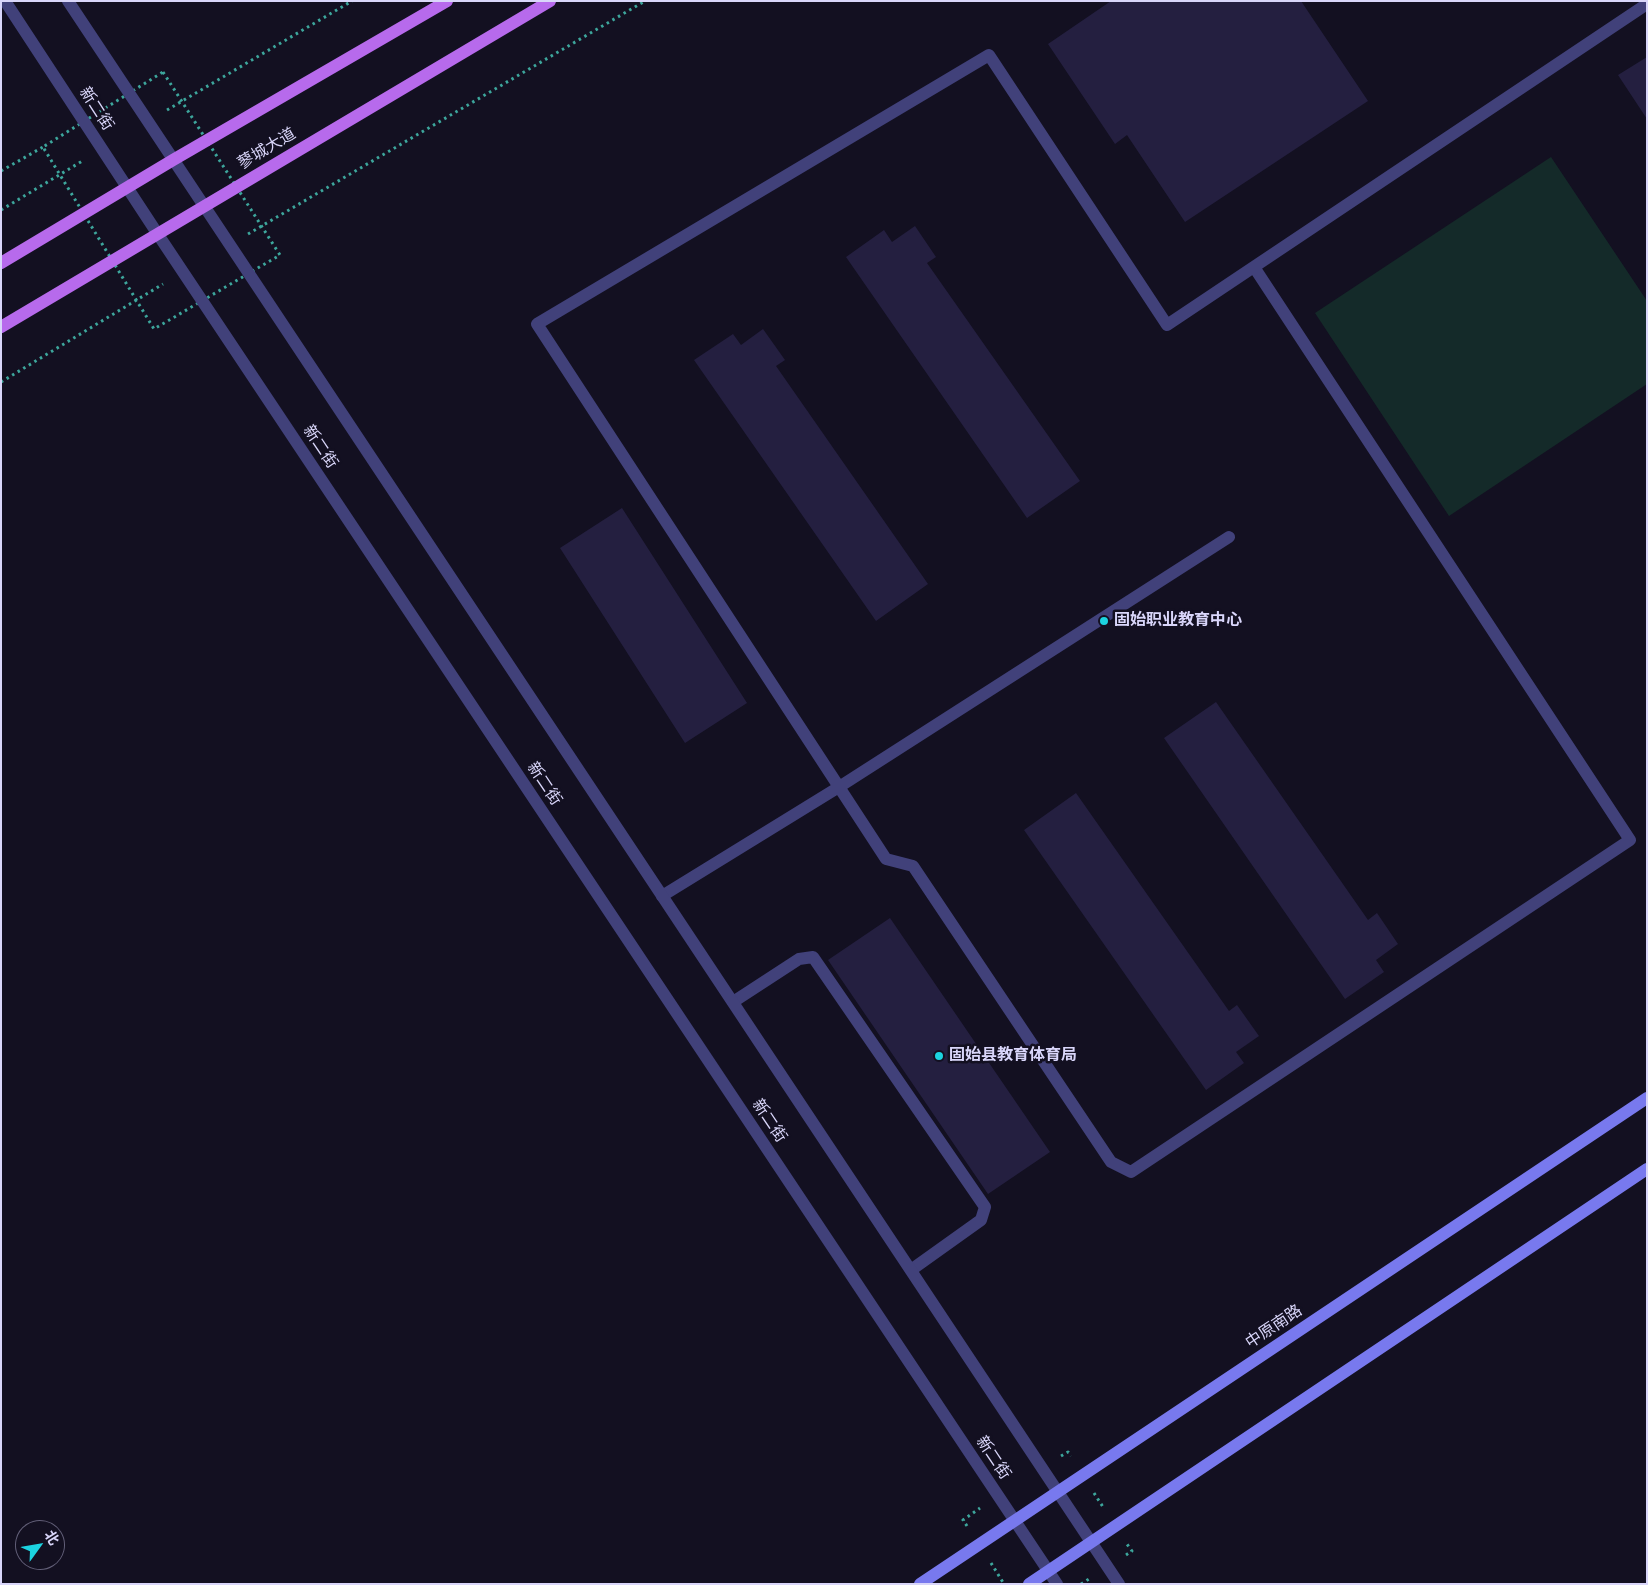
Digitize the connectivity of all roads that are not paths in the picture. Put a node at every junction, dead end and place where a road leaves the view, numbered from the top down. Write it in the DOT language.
graph roads {
  1 [pos="5,1"];
  2 [pos="68,1"];
  3 [pos="447,1"];
  4 [pos="550,1"];
  5 [pos="1647,4"];
  6 [pos="173,160"];
  7 [pos="128,188"];
  8 [pos="203,206"];
  9 [pos="158,233"];
  10 [pos="1,263"];
  11 [pos="1254,267"];
  12 [pos="1,327"];
  13 [pos="1229,537"];
  14 [pos="839,787"];
  15 [pos="662,896"];
  16 [pos="733,1002"];
  17 [pos="1647,1098"];
  18 [pos="1647,1169"];
  19 [pos="911,1270"];
  20 [pos="1058,1491"];
  21 [pos="1015,1520"];
  22 [pos="1092,1542"];
  23 [pos="1049,1571"];
  24 [pos="920,1584"];
  25 [pos="1029,1584"];
  26 [pos="1057,1584"];
  27 [pos="1119,1584"];
  1 -- 7 [label="street, 新二街"];
  2 -- 6 [label="street"];
  3 -- 6 [label="main road"];
  4 -- 8 [label="main road, 蓼城大道"];
  5 -- 11 [label="street"];
  6 -- 7 [label="main road"];
  6 -- 8 [label="street"];
  7 -- 9 [label="street, 新二街"];
  7 -- 10 [label="main road"];
  8 -- 9 [label="main road, 蓼城大道"];
  8 -- 15 [label="street"];
  9 -- 12 [label="main road, 蓼城大道"];
  9 -- 21 [label="street, 新二街"];
  11 -- 14 [label="street"];
  11 -- 14 [label="street"];
  13 -- 14 [label="street"];
  14 -- 15 [label="street"];
  15 -- 16 [label="street"];
  16 -- 19 [label="street"];
  16 -- 19 [label="street"];
  17 -- 20 [label="main road, 中原南路"];
  18 -- 22 [label="main road"];
  19 -- 20 [label="street"];
  20 -- 21 [label="main road, 中原南路"];
  20 -- 22 [label="street"];
  21 -- 23 [label="street, 新二街"];
  21 -- 24 [label="main road, 中原南路"];
  22 -- 23 [label="main road"];
  22 -- 27 [label="street"];
  23 -- 25 [label="main road"];
  23 -- 26 [label="street, 新二街"];
}
